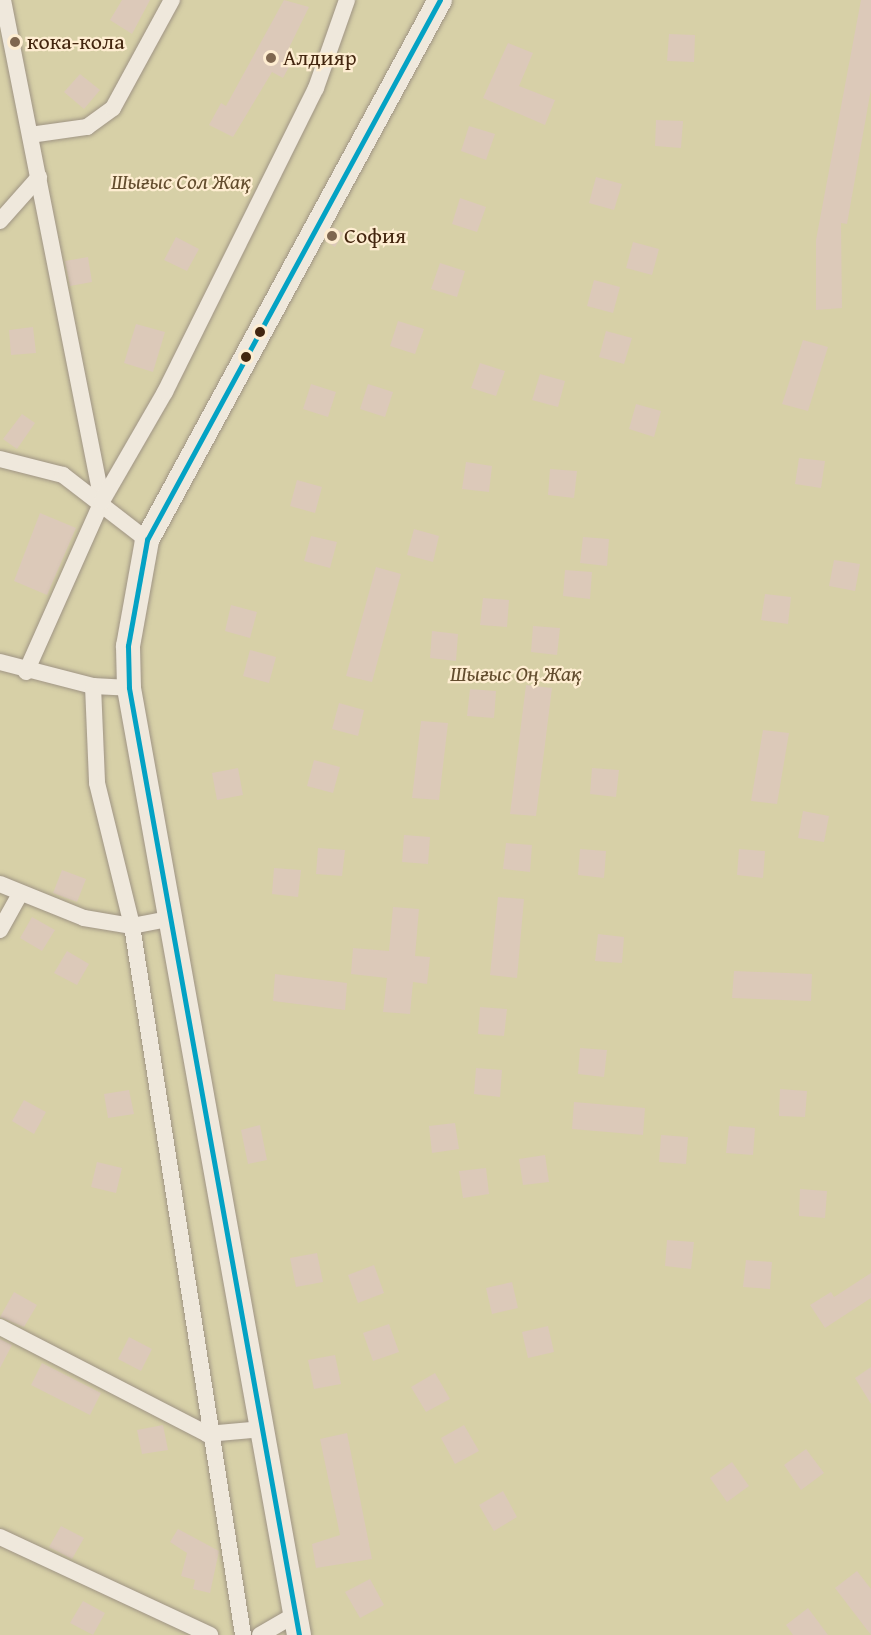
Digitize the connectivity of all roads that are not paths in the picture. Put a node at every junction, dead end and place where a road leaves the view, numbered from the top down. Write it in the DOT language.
graph roads {
  1 [pos="3,0"];
  2 [pos="172,0"];
  3 [pos="348,0"];
  4 [pos="440,0"];
  5 [pos="30,135"];
  6 [pos="39,177"];
  7 [pos="0,221"];
  8 [pos="0,459"];
  9 [pos="102,501"];
  10 [pos="147,540"];
  11 [pos="0,662"];
  12 [pos="26,672"];
  13 [pos="93,686"];
  14 [pos="129,688"];
  15 [pos="0,884"];
  16 [pos="20,894"];
  17 [pos="173,918"];
  18 [pos="132,926"];
  19 [pos="0,930"];
  20 [pos="0,1327"];
  21 [pos="263,1430"];
  22 [pos="207,1434"];
  23 [pos="0,1537"];
  24 [pos="297,1625"];
  25 [pos="210,1635"];
  26 [pos="243,1635"];
  27 [pos="261,1635"];
  1 -- 5 [label="street"];
  2 -- 5 [label="street"];
  3 -- 9 [label="street"];
  4 -- 10 [label="street"];
  5 -- 6 [label="street"];
  6 -- 7 [label="street"];
  6 -- 9 [label="street"];
  8 -- 9 [label="street"];
  9 -- 10 [label="street"];
  9 -- 12 [label="street"];
  10 -- 14 [label="street"];
  11 -- 12 [label="street"];
  12 -- 13 [label="street"];
  13 -- 14 [label="street"];
  13 -- 18 [label="street"];
  14 -- 17 [label="street"];
  15 -- 16 [label="street"];
  16 -- 18 [label="street"];
  16 -- 19 [label="street"];
  17 -- 18 [label="street"];
  17 -- 21 [label="street"];
  18 -- 22 [label="street"];
  20 -- 22 [label="street"];
  21 -- 22 [label="street"];
  21 -- 24 [label="street"];
  22 -- 26 [label="street"];
  23 -- 25 [label="street"];
  24 -- 27 [label="street"];
}
